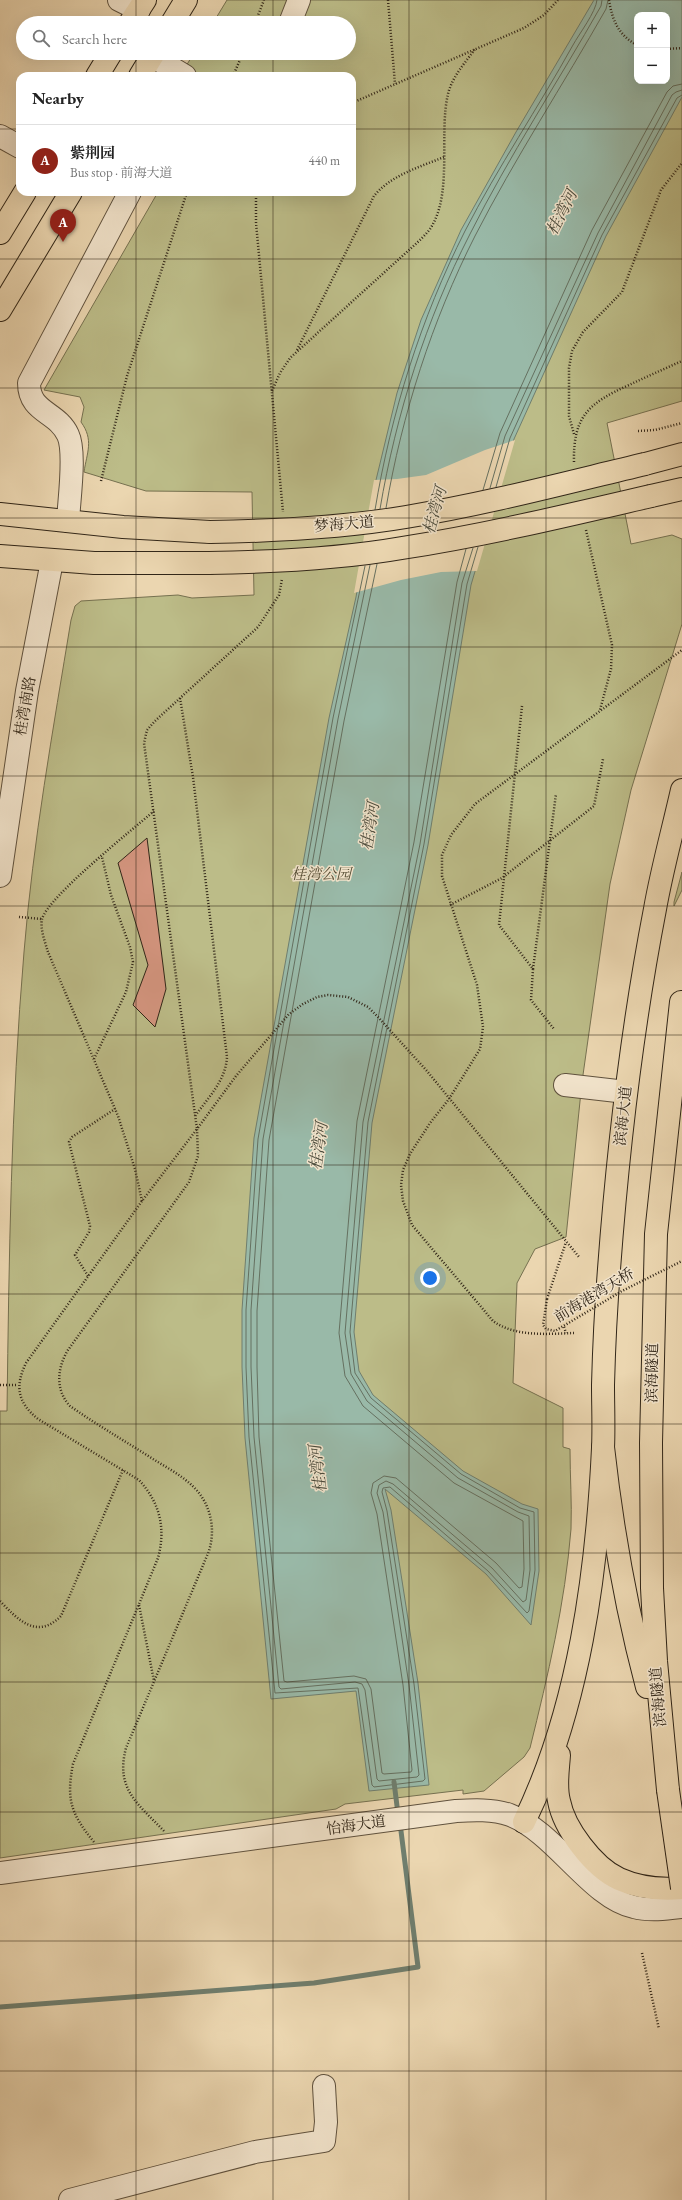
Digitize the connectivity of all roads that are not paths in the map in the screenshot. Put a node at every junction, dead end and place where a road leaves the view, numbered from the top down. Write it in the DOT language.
graph roads {
  1 [pos="119,0"];
  2 [pos="186,0"];
  3 [pos="299,0"];
  4 [pos="138,11"];
  5 [pos="176,16"];
  6 [pos="293,16"];
  7 [pos="107,60"];
  8 [pos="150,60"];
  9 [pos="160,60"];
  10 [pos="99,72"];
  11 [pos="142,72"];
  12 [pos="178,72"];
  13 [pos="0,136"];
  14 [pos="16,145"];
  15 [pos="23,196"];
  16 [pos="69,196"];
  17 [pos="128,196"];
  18 [pos="0,233"];
  19 [pos="0,310"];
  20 [pos="682,454"];
  21 [pos="682,489"];
  22 [pos="656,495"];
  23 [pos="682,504"];
  24 [pos="0,505"];
  25 [pos="0,514"];
  26 [pos="59,520"];
  27 [pos="1,556"];
  28 [pos="52,561"];
  29 [pos="682,790"];
  30 [pos="0,876"];
  31 [pos="681,1002"];
  32 [pos="565,1085"];
  33 [pos="626,1092"];
  34 [pos="603,1447"];
  35 [pos="561,1728"];
  36 [pos="662,1744"];
  37 [pos="524,1822"];
  38 [pos="0,1874"];
  39 [pos="682,1888"];
  40 [pos="682,1906"];
  41 [pos="324,2086"];
  42 [pos="70,2200"];
  1 -- 4 [label="street"];
  2 -- 5 [label="main road"];
  3 -- 6 [label="street"];
  7 -- 10 [label="main road"];
  8 -- 11 [label="main road"];
  9 -- 12 [label="street"];
  13 -- 14 [label="street"];
  15 -- 18 [label="main road"];
  16 -- 19 [label="main road"];
  17 -- 26 [label="street"];
  20 -- 26 [label="main road, 梦海大道, bridge"];
  21 -- 22 [label="main road, 梦海大道"];
  22 -- 23 [label="main road"];
  22 -- 28 [label="main road, 梦海大道, bridge"];
  24 -- 26 [label="main road"];
  25 -- 26 [label="main road, 梦海大道"];
  27 -- 28 [label="main road, 梦海大道"];
  28 -- 30 [label="street, 桂湾南路"];
  29 -- 33 [label="main road, 滨海大道"];
  31 -- 36 [label="main road, 滨海隧道"];
  32 -- 33 [label="street"];
  33 -- 34 [label="main road, 滨海大道"];
  34 -- 35 [label="main road"];
  34 -- 36 [label="main road"];
  35 -- 37 [label="main road"];
  35 -- 39 [label="main road"];
  36 -- 39 [label="main road, bridge"];
  37 -- 38 [label="street, 怡海大道"];
  37 -- 40 [label="street, 怡海大道"];
  41 -- 42 [label="street"];
}
